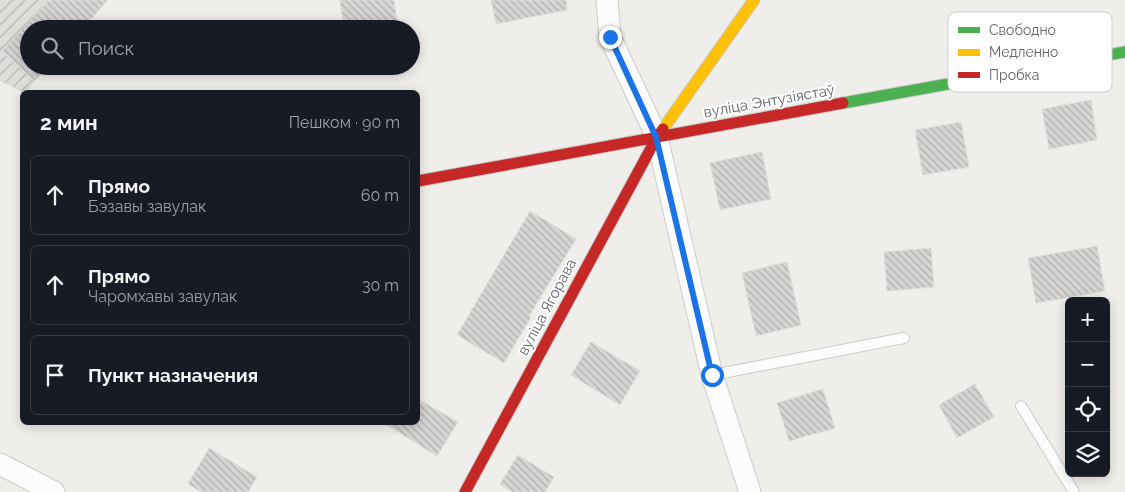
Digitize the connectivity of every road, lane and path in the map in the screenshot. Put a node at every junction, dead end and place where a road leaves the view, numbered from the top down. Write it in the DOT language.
graph roads {
  1 [pos="607,0"];
  2 [pos="754,0"];
  3 [pos="1125,52"];
  4 [pos="1112,54"];
  5 [pos="948,84"];
  6 [pos="656,137"];
  7 [pos="420,181"];
  8 [pos="904,338"];
  9 [pos="712,375"];
  10 [pos="1022,406"];
  11 [pos="0,464"];
  12 [pos="54,492"];
  13 [pos="465,492"];
  14 [pos="750,492"];
  15 [pos="1074,492"];
  1 -- 6 [label="street"];
  2 -- 6 [label="street, вуліца Ягорава"];
  3 -- 4 [label="street, вуліца Энтузіястаў"];
  5 -- 6 [label="street, вуліца Энтузіястаў"];
  6 -- 7 [label="street, вуліца Энтузіястаў"];
  6 -- 9 [label="street"];
  6 -- 13 [label="street, вуліца Ягорава"];
  8 -- 9 [label="lane"];
  9 -- 14 [label="street"];
  10 -- 15 [label="lane"];
  11 -- 12 [label="street"];
}
